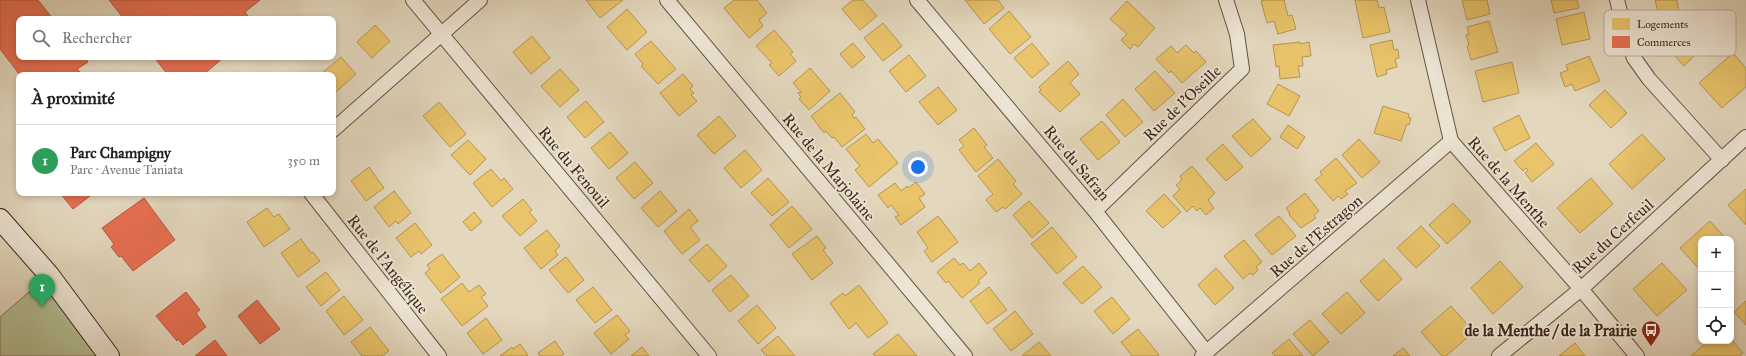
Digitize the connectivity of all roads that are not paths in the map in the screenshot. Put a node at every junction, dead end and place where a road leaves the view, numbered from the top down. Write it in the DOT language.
graph roads {
  1 [pos="413,0"];
  2 [pos="480,0"];
  3 [pos="667,0"];
  4 [pos="917,0"];
  5 [pos="1226,0"];
  6 [pos="1418,0"];
  7 [pos="1617,0"];
  8 [pos="1620,10"];
  9 [pos="441,34"];
  10 [pos="1633,56"];
  11 [pos="336,127"];
  12 [pos="1746,137"];
  13 [pos="1451,142"];
  14 [pos="1722,160"];
  15 [pos="313,196"];
  16 [pos="1095,211"];
  17 [pos="0,218"];
  18 [pos="1581,289"];
  19 [pos="1205,354"];
  20 [pos="109,356"];
  21 [pos="439,356"];
  22 [pos="709,356"];
  23 [pos="966,356"];
  24 [pos="1499,356"];
  25 [pos="1637,356"];
  1 -- 9 [label="street, Rue du Fenouil"];
  2 -- 9 [label="street"];
  3 -- 23 [label="street, Rue de la Marjolaine"];
  4 -- 16 [label="street, Rue du Safran"];
  5 -- 16 [label="street, Rue de l'Oseille"];
  6 -- 13 [label="street, Rue de la Menthe"];
  7 -- 8 [label="street"];
  9 -- 11 [label="street"];
  9 -- 22 [label="street, Rue du Fenouil"];
  10 -- 14 [label="street"];
  12 -- 14 [label="street, Rue du Cerfeuil"];
  13 -- 18 [label="street, Rue de la Menthe"];
  13 -- 19 [label="street, Rue de l'Estragon"];
  14 -- 18 [label="street, Rue du Cerfeuil"];
  15 -- 21 [label="street, Rue de l'Angélique"];
  16 -- 19 [label="street, Rue du Safran"];
  17 -- 20 [label="main road"];
  18 -- 24 [label="street, Rue du Cerfeuil"];
  18 -- 25 [label="street, Rue de la Menthe"];
}
